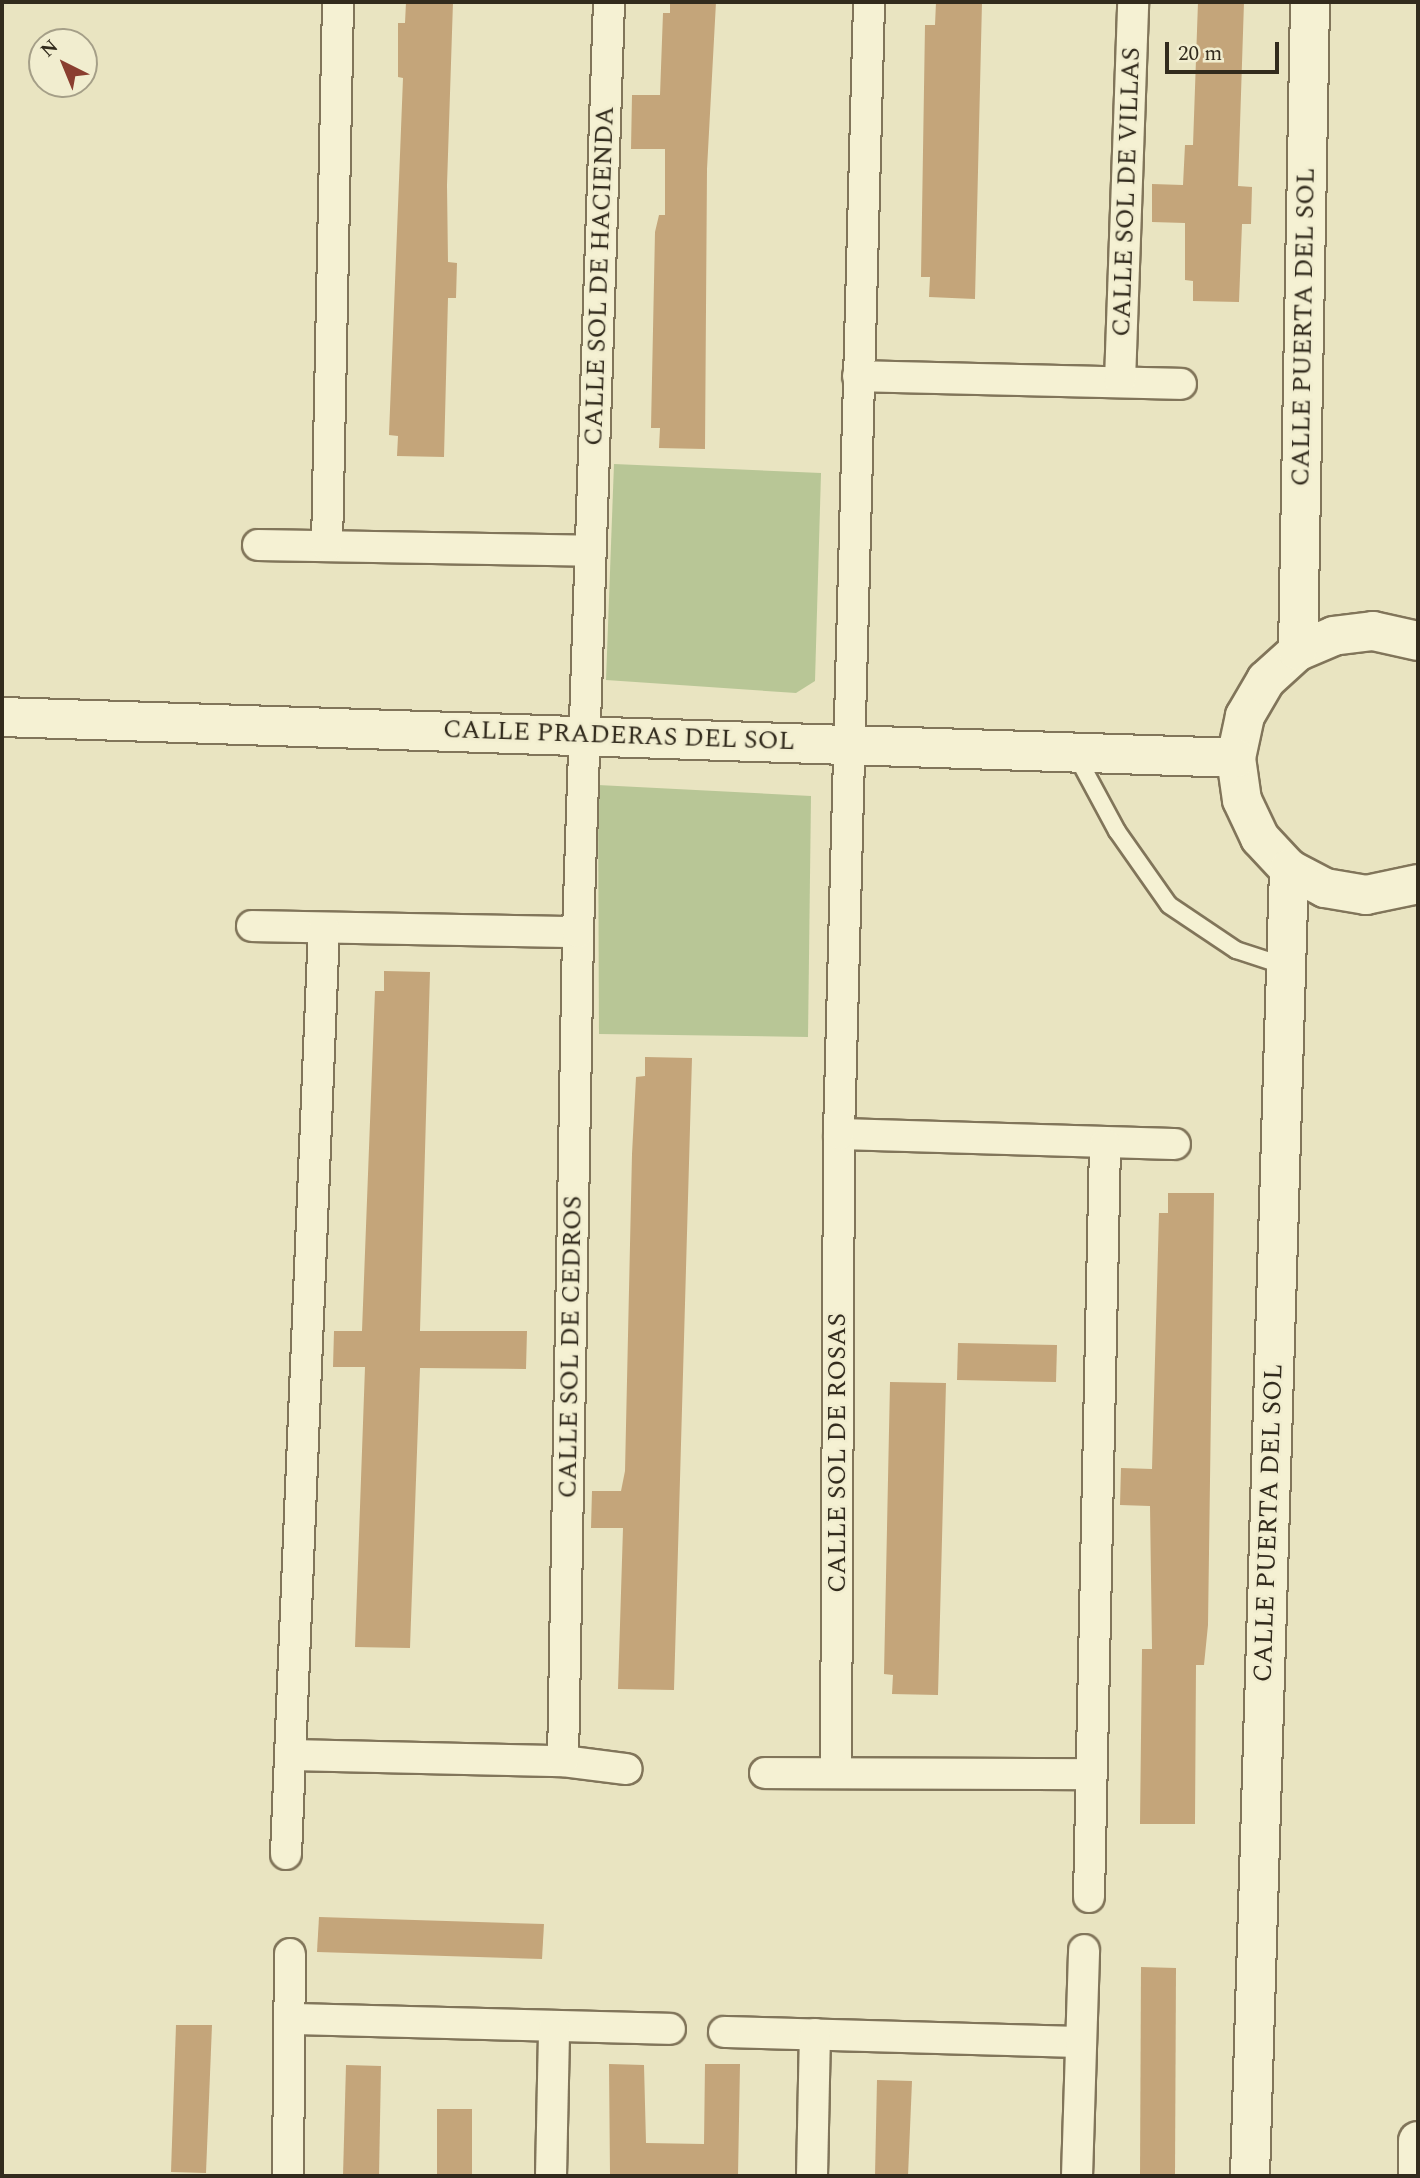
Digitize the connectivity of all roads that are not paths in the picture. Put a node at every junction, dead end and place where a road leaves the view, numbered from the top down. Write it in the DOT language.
graph roads {
  1 [pos="338,2"];
  2 [pos="610,2"];
  3 [pos="869,2"];
  4 [pos="1133,2"];
  5 [pos="1310,2"];
  6 [pos="858,376"];
  7 [pos="1120,381"];
  8 [pos="1181,384"];
  9 [pos="258,545"];
  10 [pos="327,546"];
  11 [pos="591,551"];
  12 [pos="1418,641"];
  13 [pos="1298,651"];
  14 [pos="2,717"];
  15 [pos="585,736"];
  16 [pos="849,743"];
  17 [pos="1075,754"];
  18 [pos="1236,758"];
  19 [pos="1289,869"];
  20 [pos="1418,884"];
  21 [pos="251,926"];
  22 [pos="324,928"];
  23 [pos="579,932"];
  24 [pos="1286,966"];
  25 [pos="839,1134"];
  26 [pos="1105,1144"];
  27 [pos="1175,1144"];
  28 [pos="291,1755"];
  29 [pos="563,1761"];
  30 [pos="626,1769"];
  31 [pos="836,1772"];
  32 [pos="765,1773"];
  33 [pos="1092,1774"];
  34 [pos="286,1854"];
  35 [pos="1089,1897"];
  36 [pos="1084,1950"];
  37 [pos="289,1954"];
  38 [pos="291,2019"];
  39 [pos="554,2027"];
  40 [pos="670,2029"];
  41 [pos="724,2032"];
  42 [pos="815,2034"];
  43 [pos="1081,2042"];
  44 [pos="1418,2141"];
  45 [pos="288,2176"];
  46 [pos="551,2176"];
  47 [pos="811,2176"];
  48 [pos="1077,2176"];
  49 [pos="1250,2176"];
  50 [pos="1418,2176"];
  1 -- 10 [label="street"];
  2 -- 11 [label="street, CALLE SOL DE HACIENDA"];
  3 -- 6 [label="street"];
  4 -- 7 [label="street, CALLE SOL DE VILLAS"];
  5 -- 13 [label="street, CALLE PUERTA DEL SOL"];
  6 -- 7 [label="street"];
  6 -- 16 [label="street"];
  7 -- 8 [label="street"];
  9 -- 10 [label="street"];
  10 -- 11 [label="street"];
  11 -- 15 [label="street, CALLE SOL DE HACIENDA"];
  12 -- 13 [label="street"];
  13 -- 18 [label="street"];
  14 -- 15 [label="street, CALLE PRADERAS DEL SOL"];
  15 -- 16 [label="street, CALLE PRADERAS DEL SOL"];
  15 -- 23 [label="street, CALLE SOL DE CEDROS"];
  16 -- 17 [label="street, CALLE PRADERAS DEL SOL"];
  16 -- 25 [label="street, CALLE SOL DE ROSAS"];
  17 -- 18 [label="street, CALLE PRADERAS DEL SOL"];
  17 -- 24 [label="lane"];
  18 -- 19 [label="street"];
  19 -- 20 [label="street"];
  19 -- 24 [label="street, CALLE PUERTA DEL SOL"];
  21 -- 22 [label="street"];
  22 -- 23 [label="street"];
  22 -- 28 [label="street"];
  23 -- 29 [label="street, CALLE SOL DE CEDROS"];
  24 -- 49 [label="street, CALLE PUERTA DEL SOL"];
  25 -- 26 [label="street"];
  25 -- 31 [label="street, CALLE SOL DE ROSAS"];
  26 -- 27 [label="street"];
  26 -- 33 [label="street"];
  28 -- 29 [label="street"];
  28 -- 34 [label="street"];
  29 -- 30 [label="street"];
  31 -- 32 [label="street"];
  31 -- 33 [label="street"];
  33 -- 35 [label="street"];
  36 -- 43 [label="street"];
  37 -- 38 [label="street"];
  38 -- 39 [label="street"];
  38 -- 45 [label="street"];
  39 -- 40 [label="street"];
  39 -- 46 [label="street"];
  41 -- 42 [label="street"];
  42 -- 43 [label="street"];
  42 -- 47 [label="street"];
  43 -- 48 [label="street"];
  44 -- 50 [label="street"];
}
